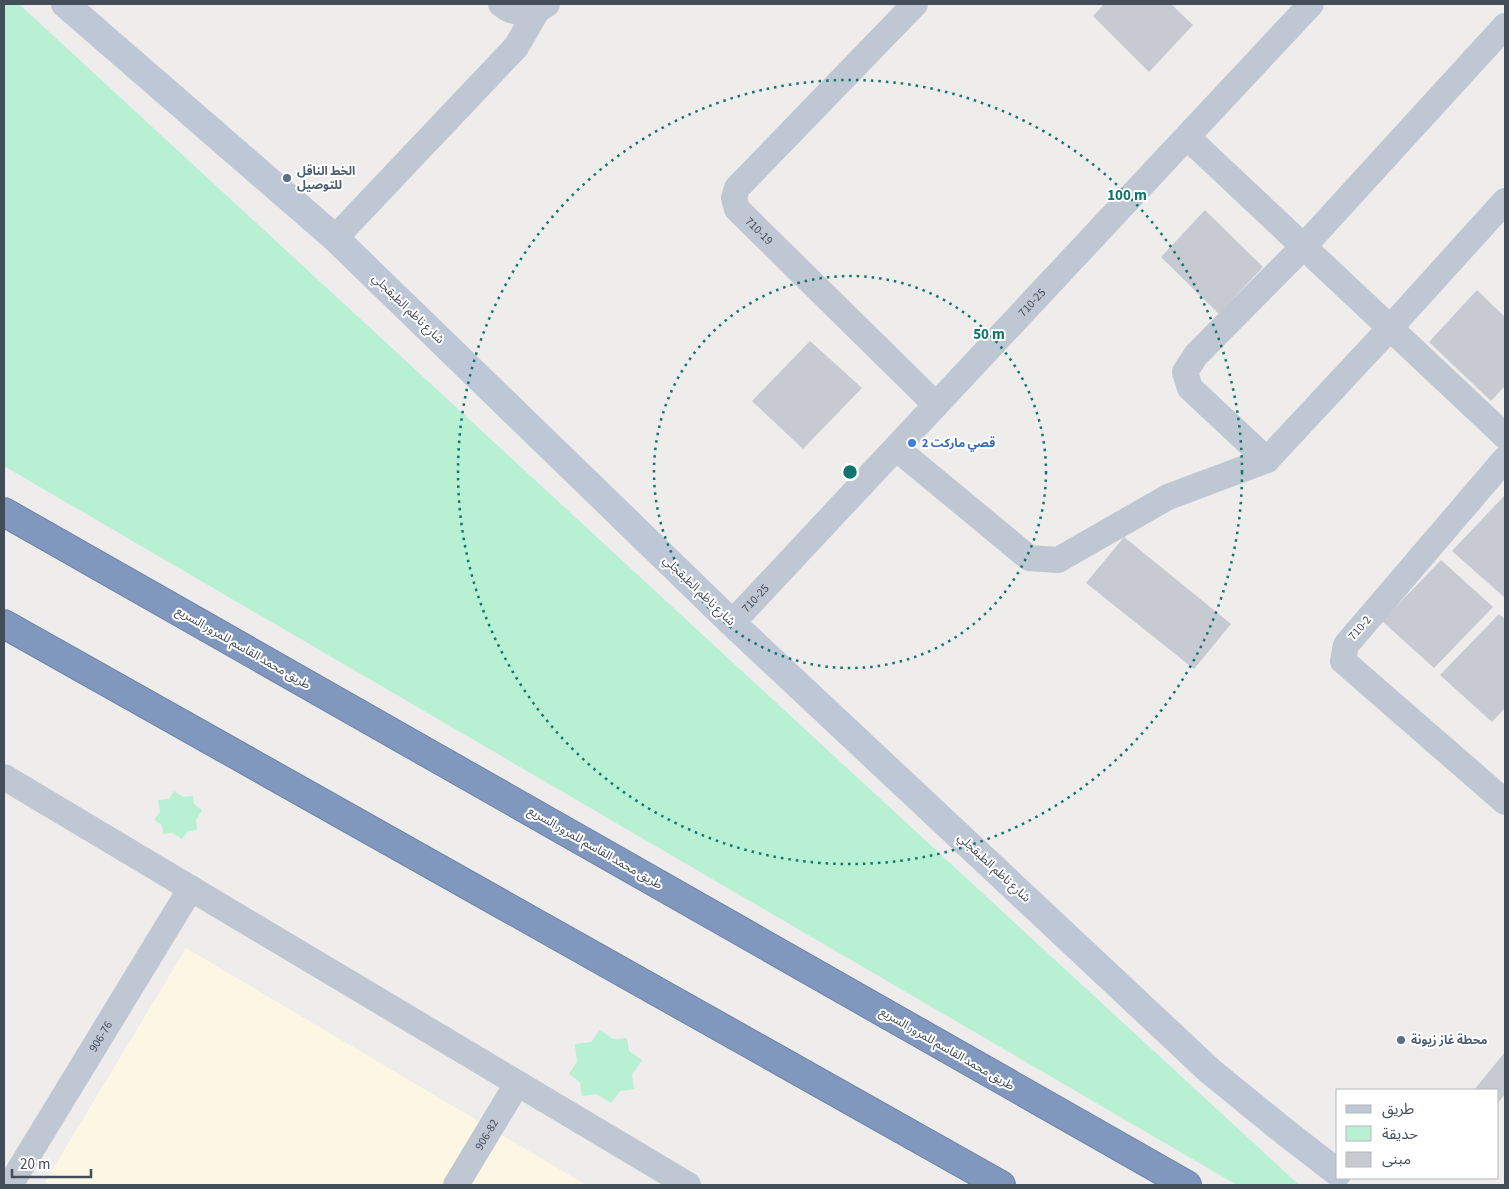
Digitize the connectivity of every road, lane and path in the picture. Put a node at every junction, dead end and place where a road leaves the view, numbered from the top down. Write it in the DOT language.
graph roads {
  1 [pos="65,4"];
  2 [pos="501,4"];
  3 [pos="915,4"];
  4 [pos="1311,4"];
  5 [pos="542,7"];
  6 [pos="1505,26"];
  7 [pos="1187,137"];
  8 [pos="1505,201"];
  9 [pos="335,238"];
  10 [pos="1304,246"];
  11 [pos="1390,328"];
  12 [pos="936,404"];
  13 [pos="1505,436"];
  14 [pos="896,448"];
  15 [pos="1505,459"];
  16 [pos="1268,460"];
  17 [pos="4,512"];
  18 [pos="732,623"];
  19 [pos="4,624"];
  20 [pos="4,777"];
  21 [pos="1505,802"];
  22 [pos="191,888"];
  23 [pos="517,1084"];
  24 [pos="1336,1171"];
  25 [pos="10,1185"];
  26 [pos="456,1185"];
  27 [pos="688,1185"];
  28 [pos="1001,1185"];
  29 [pos="1187,1185"];
  1 -- 9 [label="street, شارع ناظم الطبقجلي"];
  2 -- 5 [label="street"];
  3 -- 12 [label="street, 710-19"];
  4 -- 7 [label="street, 710-25"];
  5 -- 9 [label="street"];
  6 -- 10 [label="street"];
  7 -- 10 [label="street"];
  7 -- 12 [label="street, 710-25"];
  8 -- 11 [label="street"];
  9 -- 18 [label="street, شارع ناظم الطبقجلي"];
  10 -- 11 [label="street"];
  10 -- 16 [label="street"];
  11 -- 13 [label="street"];
  11 -- 16 [label="street"];
  12 -- 14 [label="street, 710-25"];
  14 -- 16 [label="street"];
  14 -- 18 [label="street, 710-25"];
  15 -- 21 [label="street, 710-2"];
  17 -- 29 [label="highway, طريق محمد القاسم للمرور السريع"];
  18 -- 24 [label="street, شارع ناظم الطبقجلي"];
  19 -- 28 [label="highway"];
  20 -- 22 [label="street"];
  22 -- 23 [label="street"];
  22 -- 25 [label="street, 906-76"];
  23 -- 26 [label="street, 906-82"];
  23 -- 27 [label="street"];
}
